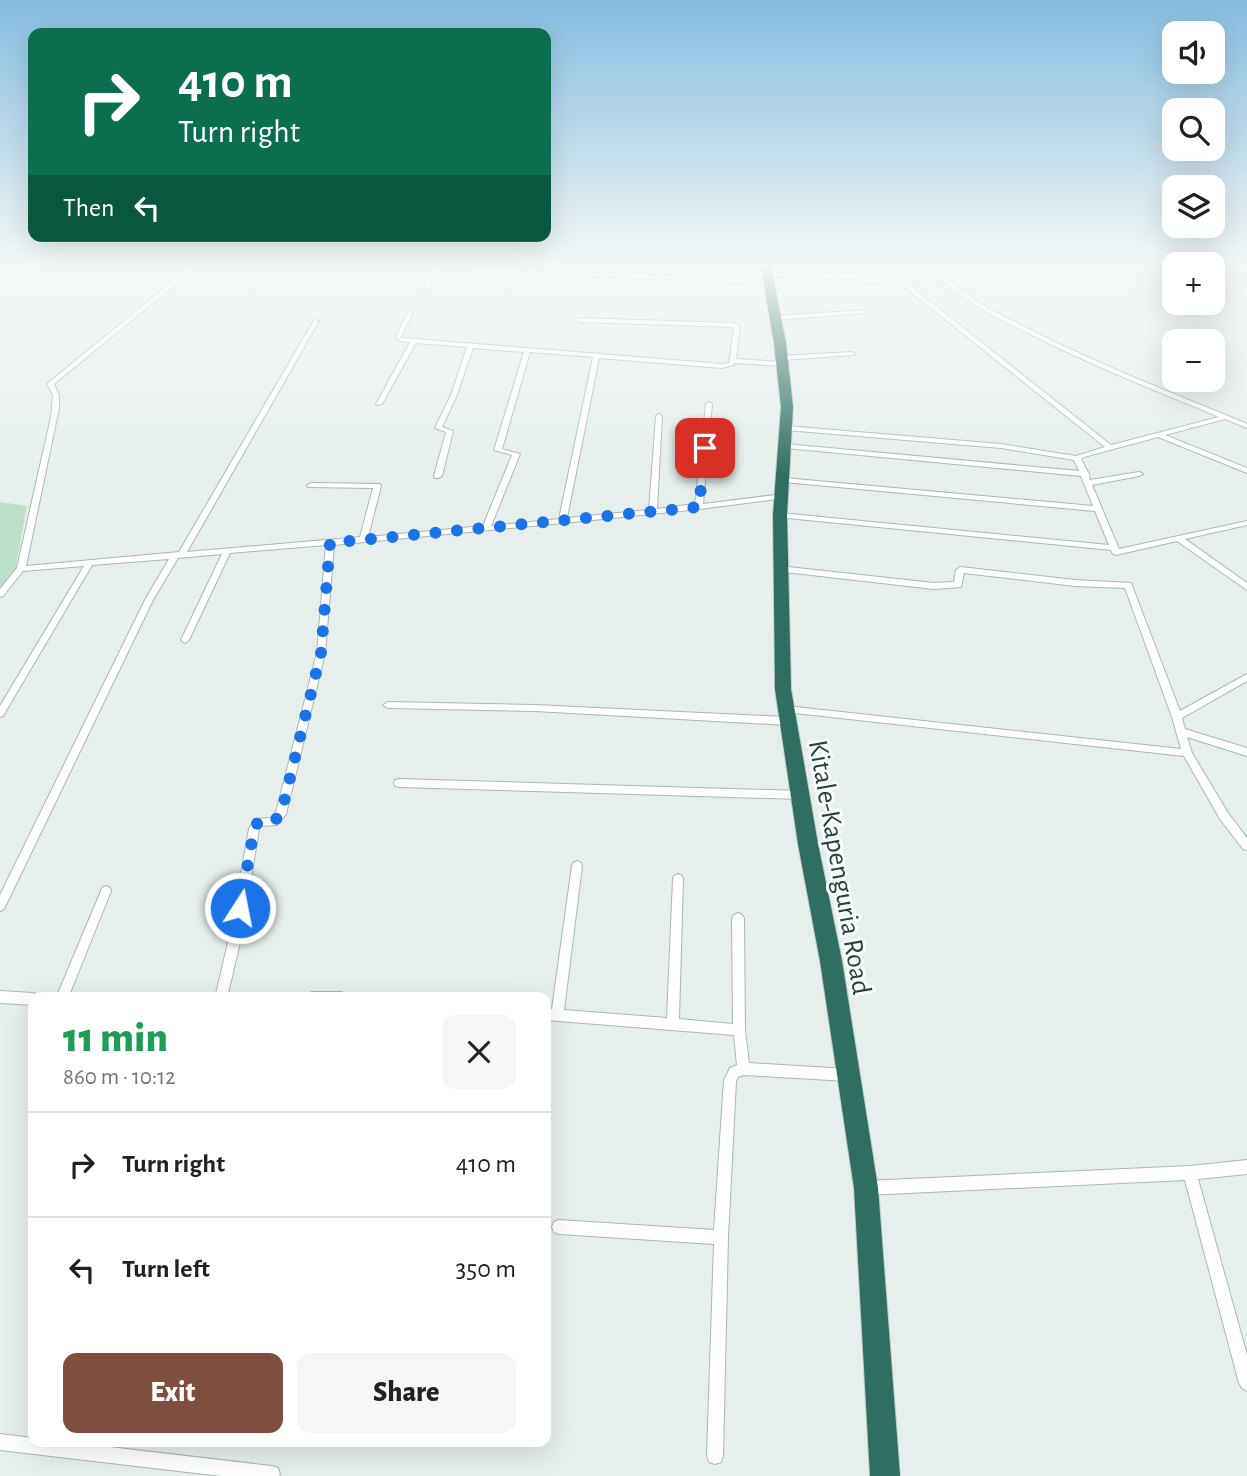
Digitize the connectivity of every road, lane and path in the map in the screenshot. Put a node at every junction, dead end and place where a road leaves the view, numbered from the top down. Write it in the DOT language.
graph roads {
  1 [pos="109,336"];
  2 [pos="307,336"];
  3 [pos="399,336"];
  4 [pos="737,336"];
  5 [pos="778,336"];
  6 [pos="970,336"];
  7 [pos="1038,336"];
  8 [pos="414,341"];
  9 [pos="470,346"];
  10 [pos="527,350"];
  11 [pos="852,354"];
  12 [pos="596,356"];
  13 [pos="733,360"];
  14 [pos="782,361"];
  15 [pos="379,404"];
  16 [pos="709,404"];
  17 [pos="659,416"];
  18 [pos="1226,417"];
  19 [pos="1247,426"];
  20 [pos="1160,435"];
  21 [pos="786,437"];
  22 [pos="1111,448"];
  23 [pos="1077,458"];
  24 [pos="1247,471"];
  25 [pos="1139,474"];
  26 [pos="438,476"];
  27 [pos="1087,479"];
  28 [pos="311,485"];
  29 [pos="782,497"];
  30 [pos="699,507"];
  31 [pos="1097,509"];
  32 [pos="653,511"];
  33 [pos="563,519"];
  34 [pos="1247,523"];
  35 [pos="487,527"];
  36 [pos="364,538"];
  37 [pos="1180,538"];
  38 [pos="330,543"];
  39 [pos="1115,548"];
  40 [pos="227,552"];
  41 [pos="179,554"];
  42 [pos="89,564"];
  43 [pos="21,569"];
  44 [pos="779,569"];
  45 [pos="1247,587"];
  46 [pos="0,594"];
  47 [pos="184,640"];
  48 [pos="1247,677"];
  49 [pos="388,705"];
  50 [pos="0,714"];
  51 [pos="786,715"];
  52 [pos="1177,717"];
  53 [pos="1181,731"];
  54 [pos="1247,752"];
  55 [pos="1187,753"];
  56 [pos="399,782"];
  57 [pos="800,795"];
  58 [pos="1247,846"];
  59 [pos="577,866"];
  60 [pos="678,879"];
  61 [pos="106,891"];
  62 [pos="0,905"];
  63 [pos="738,918"];
  64 [pos="64,992"];
  65 [pos="222,992"];
  66 [pos="0,997"];
  67 [pos="28,999"];
  68 [pos="551,1015"];
  69 [pos="673,1024"];
  70 [pos="739,1030"];
  71 [pos="744,1069"];
  72 [pos="848,1075"];
  73 [pos="1247,1167"];
  74 [pos="1190,1173"];
  75 [pos="866,1188"];
  76 [pos="559,1227"];
  77 [pos="721,1237"];
  78 [pos="1247,1383"];
  79 [pos="0,1442"];
  80 [pos="28,1445"];
  81 [pos="42,1447"];
  82 [pos="715,1455"];
  83 [pos="272,1474"];
  84 [pos="885,1476"];
  1 -- 43 [label="street"];
  2 -- 41 [label="street"];
  3 -- 8 [label="street"];
  4 -- 13 [label="street"];
  5 -- 14 [label="highway, Kitale-Kapenguria Road"];
  6 -- 22 [label="street"];
  7 -- 18 [label="street"];
  8 -- 9 [label="street"];
  8 -- 15 [label="street"];
  9 -- 10 [label="street"];
  9 -- 26 [label="street"];
  10 -- 12 [label="street"];
  10 -- 35 [label="street"];
  11 -- 14 [label="street"];
  12 -- 13 [label="street"];
  12 -- 33 [label="street"];
  13 -- 14 [label="street"];
  14 -- 21 [label="highway, Kitale-Kapenguria Road"];
  16 -- 30 [label="street"];
  17 -- 32 [label="street"];
  18 -- 19 [label="street"];
  18 -- 20 [label="street"];
  20 -- 22 [label="street"];
  20 -- 24 [label="street"];
  21 -- 23 [label="street"];
  21 -- 27 [label="street"];
  21 -- 29 [label="highway, Kitale-Kapenguria Road"];
  22 -- 23 [label="street"];
  23 -- 27 [label="street"];
  25 -- 27 [label="street"];
  27 -- 31 [label="street"];
  28 -- 36 [label="street"];
  29 -- 30 [label="street"];
  29 -- 31 [label="street"];
  29 -- 39 [label="street"];
  29 -- 44 [label="highway, Kitale-Kapenguria Road"];
  30 -- 32 [label="street"];
  31 -- 39 [label="street"];
  32 -- 33 [label="street"];
  33 -- 35 [label="street"];
  34 -- 37 [label="street"];
  35 -- 36 [label="street"];
  36 -- 38 [label="street"];
  37 -- 39 [label="street"];
  37 -- 45 [label="street"];
  38 -- 40 [label="street"];
  38 -- 65 [label="street"];
  40 -- 41 [label="street"];
  40 -- 47 [label="street"];
  41 -- 42 [label="street"];
  41 -- 62 [label="street"];
  42 -- 43 [label="street"];
  42 -- 50 [label="street"];
  43 -- 46 [label="street"];
  44 -- 51 [label="highway, Kitale-Kapenguria Road"];
  44 -- 52 [label="street"];
  48 -- 52 [label="street"];
  49 -- 51 [label="street"];
  51 -- 55 [label="street"];
  51 -- 57 [label="highway, Kitale-Kapenguria Road"];
  52 -- 53 [label="street"];
  53 -- 54 [label="street"];
  53 -- 55 [label="street"];
  55 -- 58 [label="street"];
  56 -- 57 [label="street"];
  57 -- 72 [label="highway, Kitale-Kapenguria Road"];
  59 -- 68 [label="street"];
  60 -- 69 [label="street"];
  61 -- 64 [label="street"];
  63 -- 70 [label="street"];
  66 -- 67 [label="street"];
  68 -- 69 [label="street"];
  69 -- 70 [label="street"];
  70 -- 71 [label="street"];
  71 -- 72 [label="street"];
  71 -- 77 [label="street"];
  72 -- 75 [label="highway, Kitale-Kapenguria Road"];
  73 -- 74 [label="street"];
  74 -- 75 [label="street"];
  74 -- 78 [label="street"];
  75 -- 84 [label="highway, Kitale-Kapenguria Road"];
  76 -- 77 [label="street"];
  77 -- 82 [label="street"];
  79 -- 80 [label="street"];
  81 -- 83 [label="street"];
}
